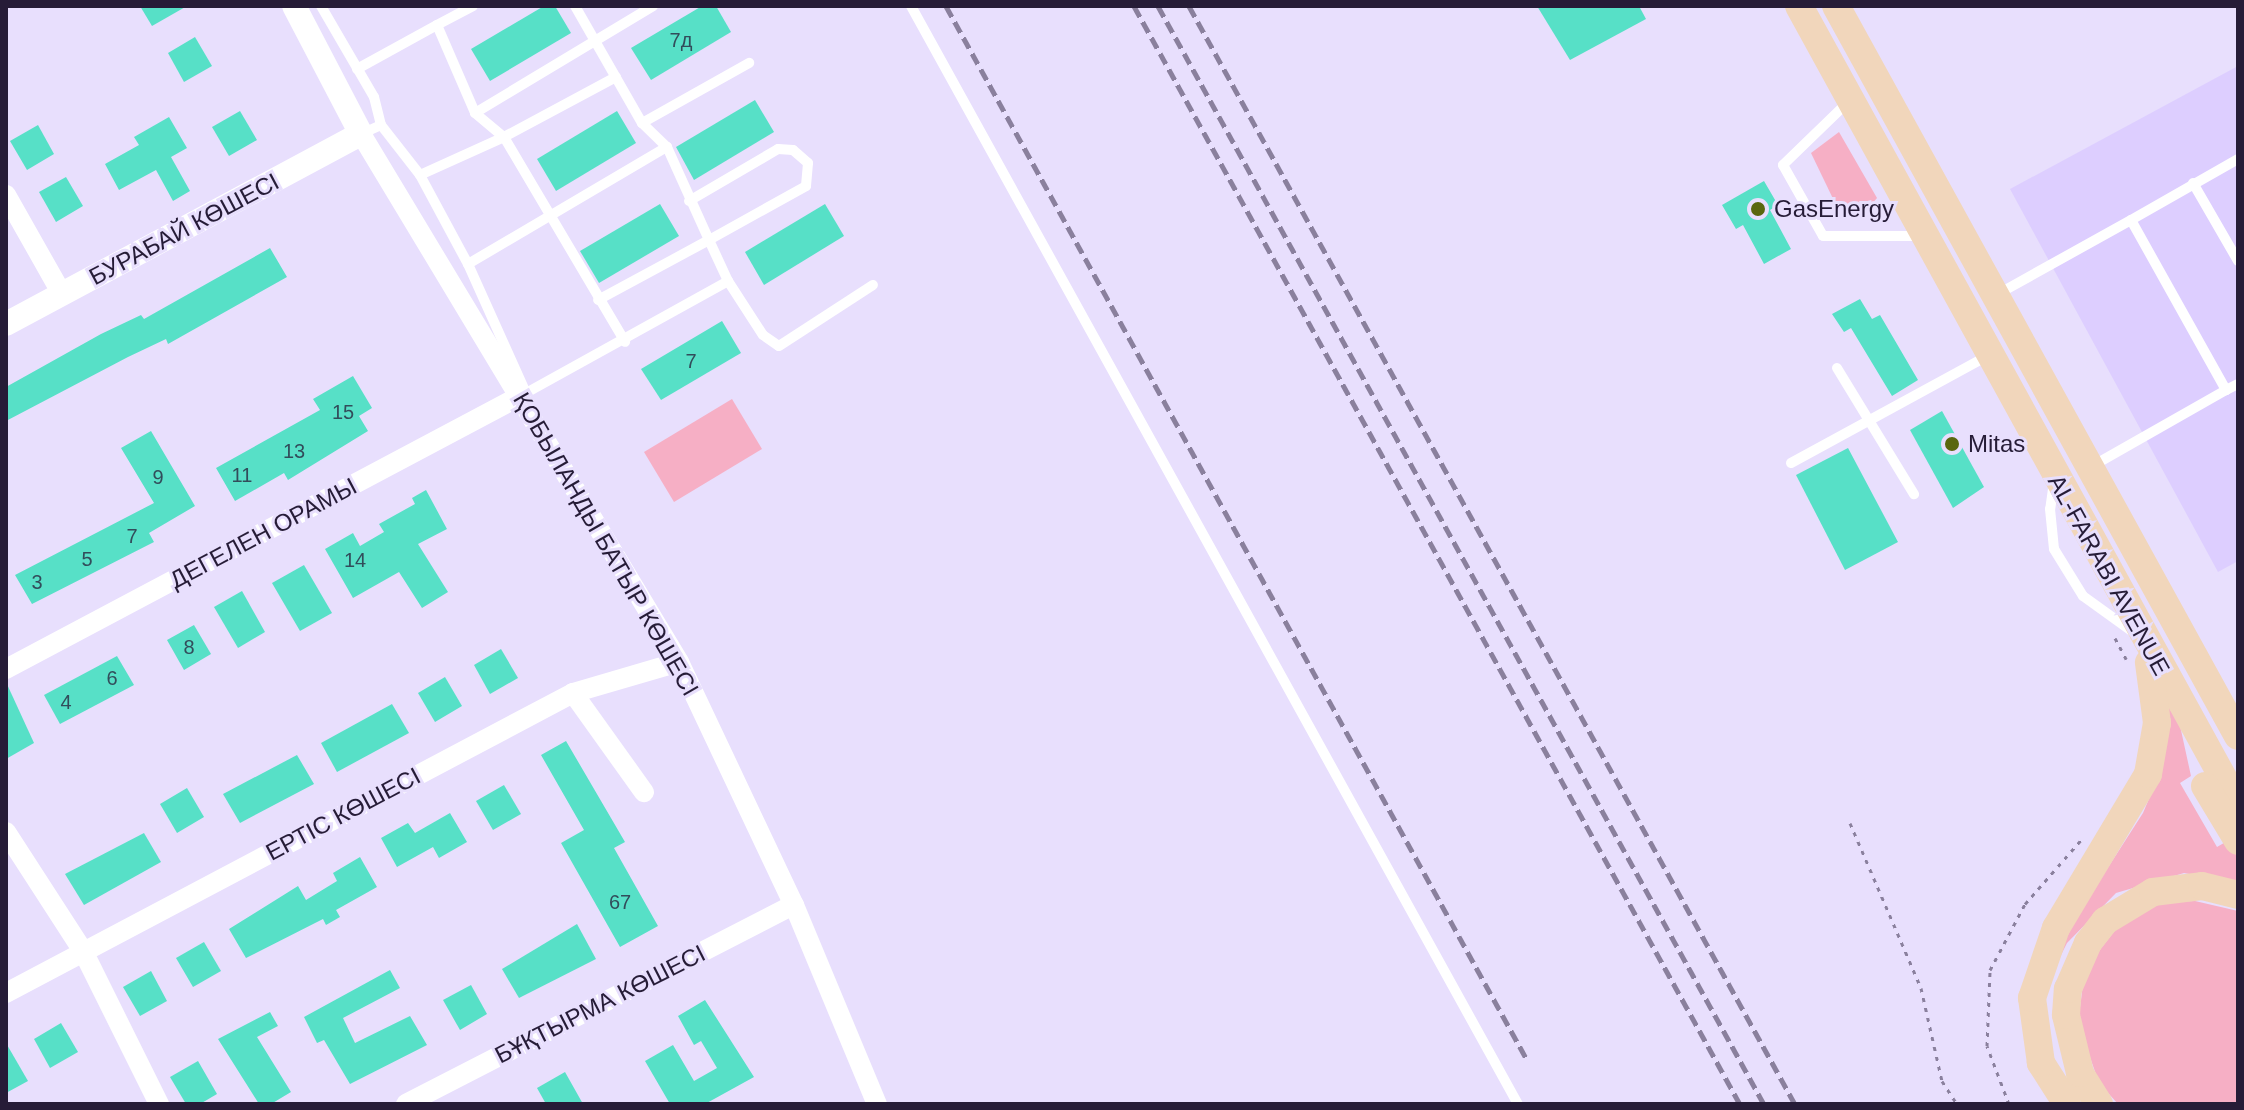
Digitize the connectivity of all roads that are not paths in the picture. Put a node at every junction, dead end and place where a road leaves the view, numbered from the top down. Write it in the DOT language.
graph roads {
  1 [pos="294,6"];
  2 [pos="321,6"];
  3 [pos="473,6"];
  4 [pos="575,6"];
  5 [pos="653,6"];
  6 [pos="911,6"];
  7 [pos="1799,6"];
  8 [pos="1836,6"];
  9 [pos="437,25"];
  10 [pos="594,41"];
  11 [pos="749,63"];
  12 [pos="357,69"];
  13 [pos="616,77"];
  14 [pos="1850,99"];
  15 [pos="475,113"];
  16 [pos="642,123"];
  17 [pos="371,130"];
  18 [pos="504,137"];
  19 [pos="667,147"];
  20 [pos="2238,159"];
  21 [pos="420,175"];
  22 [pos="2193,183"];
  23 [pos="6,195"];
  24 [pos="689,201"];
  25 [pos="550,217"];
  26 [pos="2131,220"];
  27 [pos="1926,236"];
  28 [pos="709,240"];
  29 [pos="2238,261"];
  30 [pos="468,264"];
  31 [pos="728,281"];
  32 [pos="873,285"];
  33 [pos="62,294"];
  34 [pos="1994,296"];
  35 [pos="598,300"];
  36 [pos="6,324"];
  37 [pos="625,342"];
  38 [pos="1991,354"];
  39 [pos="1837,368"];
  40 [pos="2238,384"];
  41 [pos="2226,390"];
  42 [pos="523,395"];
  43 [pos="1870,420"];
  44 [pos="1791,463"];
  45 [pos="2091,467"];
  46 [pos="1914,494"];
  47 [pos="2144,639"];
  48 [pos="2192,654"];
  49 [pos="679,662"];
  50 [pos="6,669"];
  51 [pos="573,693"];
  52 [pos="2181,705"];
  53 [pos="2238,707"];
  54 [pos="2238,736"];
  55 [pos="644,792"];
  56 [pos="2238,805"];
  57 [pos="6,832"];
  58 [pos="2238,841"];
  59 [pos="2238,895"];
  60 [pos="794,905"];
  61 [pos="83,951"];
  62 [pos="6,993"];
  63 [pos="159,1104"];
  64 [pos="406,1104"];
  65 [pos="877,1104"];
  66 [pos="1518,1104"];
  67 [pos="2067,1104"];
  68 [pos="2099,1104"];
  1 -- 17 [label="street, ҚОБЫЛАНДЫ БАТЫР КӨШЕСІ"];
  2 -- 12 [label="lane"];
  3 -- 9 [label="lane"];
  4 -- 10 [label="lane"];
  5 -- 10 [label="lane"];
  6 -- 66 [label="lane"];
  7 -- 14 [label="main road, AL-FARABI AVENUE"];
  8 -- 34 [label="main road, AL-FARABI AVENUE"];
  9 -- 12 [label="lane"];
  9 -- 15 [label="lane"];
  10 -- 13 [label="lane"];
  10 -- 15 [label="lane"];
  11 -- 16 [label="lane"];
  12 -- 17 [label="lane"];
  13 -- 16 [label="lane"];
  13 -- 18 [label="lane"];
  14 -- 27 [label="main road, AL-FARABI AVENUE"];
  14 -- 27 [label="lane"];
  15 -- 18 [label="lane"];
  16 -- 19 [label="lane"];
  17 -- 21 [label="lane"];
  17 -- 33 [label="street, БУРАБАЙ КӨШЕСІ"];
  17 -- 42 [label="street, ҚОБЫЛАНДЫ БАТЫР КӨШЕСІ"];
  18 -- 21 [label="lane"];
  18 -- 25 [label="lane"];
  19 -- 24 [label="lane"];
  19 -- 25 [label="lane"];
  20 -- 22 [label="lane"];
  21 -- 30 [label="lane"];
  22 -- 26 [label="lane"];
  22 -- 29 [label="lane"];
  23 -- 33 [label="street"];
  24 -- 28 [label="lane"];
  24 -- 28 [label="lane"];
  25 -- 30 [label="lane"];
  25 -- 35 [label="lane"];
  26 -- 34 [label="lane"];
  26 -- 41 [label="lane"];
  27 -- 38 [label="main road, AL-FARABI AVENUE"];
  28 -- 31 [label="lane"];
  28 -- 35 [label="lane"];
  30 -- 42 [label="lane"];
  31 -- 32 [label="lane"];
  31 -- 37 [label="lane"];
  33 -- 36 [label="street, БУРАБАЙ КӨШЕСІ"];
  34 -- 45 [label="main road, AL-FARABI AVENUE"];
  35 -- 37 [label="lane"];
  37 -- 42 [label="lane"];
  38 -- 43 [label="lane"];
  38 -- 47 [label="main road, AL-FARABI AVENUE"];
  39 -- 43 [label="lane"];
  40 -- 41 [label="lane"];
  41 -- 45 [label="lane"];
  42 -- 49 [label="street, ҚОБЫЛАНДЫ БАТЫР КӨШЕСІ"];
  42 -- 50 [label="street, ДЕГЕЛЕН ОРАМЫ"];
  43 -- 44 [label="lane"];
  43 -- 46 [label="lane"];
  45 -- 48 [label="main road, AL-FARABI AVENUE"];
  47 -- 52 [label="main road, AL-FARABI AVENUE"];
  47 -- 67 [label="main road"];
  48 -- 53 [label="main road"];
  48 -- 54 [label="main road, AL-FARABI AVENUE"];
  49 -- 51 [label="street, ЕРТІС КӨШЕСІ"];
  49 -- 60 [label="street, ҚОБЫЛАНДЫ БАТЫР КӨШЕСІ"];
  51 -- 55 [label="street"];
  51 -- 61 [label="street, ЕРТІС КӨШЕСІ"];
  52 -- 56 [label="main road, AL-FARABI AVENUE"];
  52 -- 58 [label="main road"];
  57 -- 61 [label="street"];
  59 -- 68 [label="main road"];
  60 -- 64 [label="street, БҰҚТЫРМА КӨШЕСІ"];
  60 -- 65 [label="street, ҚОБЫЛАНДЫ БАТЫР КӨШЕСІ"];
  61 -- 62 [label="street, ЕРТІС КӨШЕСІ"];
  61 -- 63 [label="street"];
}
